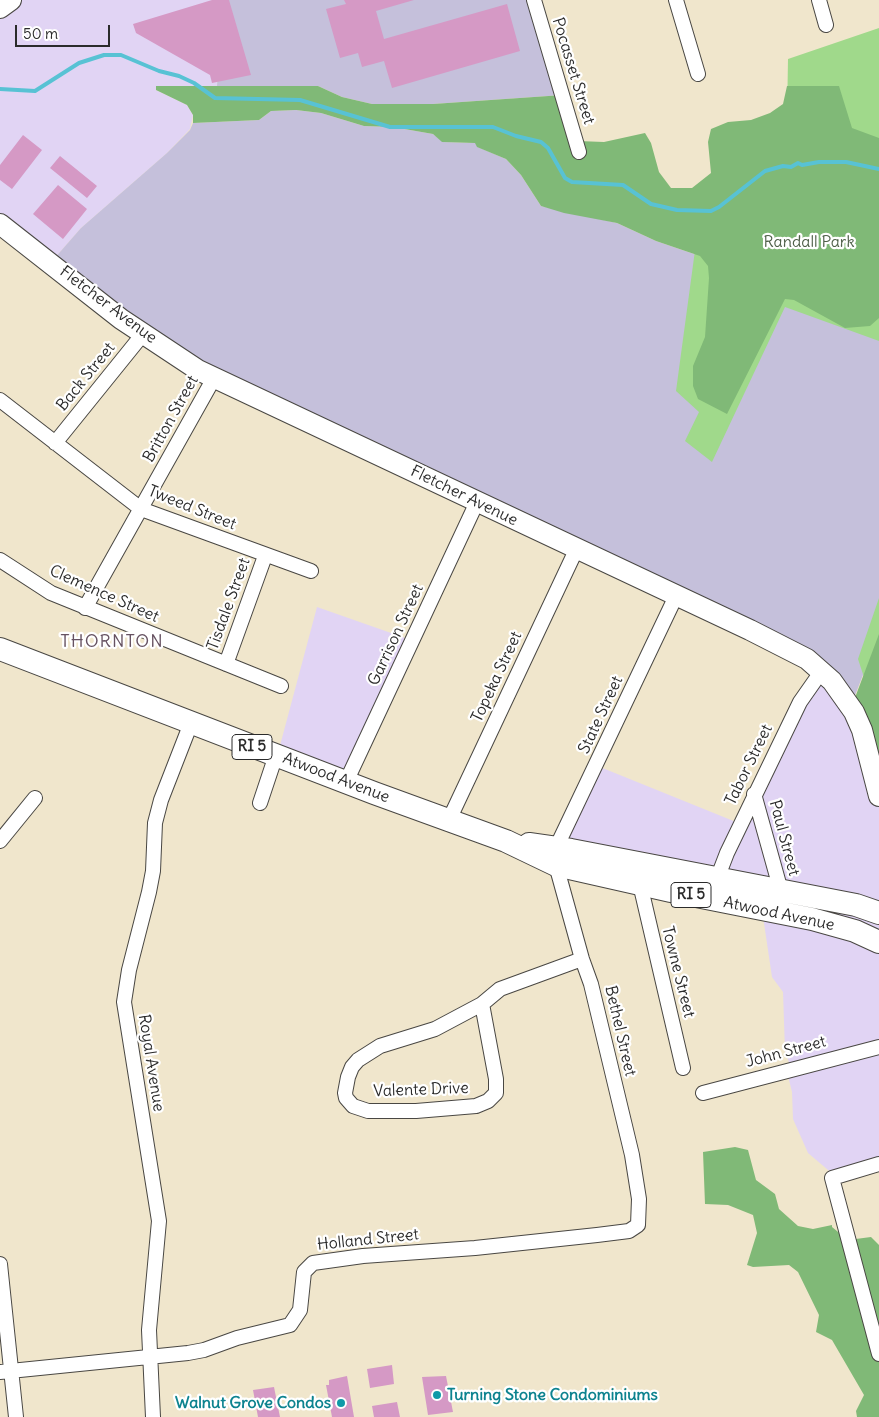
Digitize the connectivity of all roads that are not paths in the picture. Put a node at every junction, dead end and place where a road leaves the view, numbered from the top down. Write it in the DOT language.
graph roads {
  1 [pos="534,0"];
  2 [pos="676,0"];
  3 [pos="819,0"];
  4 [pos="826,25"];
  5 [pos="698,74"];
  6 [pos="579,152"];
  7 [pos="0,224"];
  8 [pos="143,334"];
  9 [pos="214,378"];
  10 [pos="0,400"];
  11 [pos="56,443"];
  12 [pos="477,502"];
  13 [pos="141,509"];
  14 [pos="577,548"];
  15 [pos="265,556"];
  16 [pos="0,560"];
  17 [pos="311,570"];
  18 [pos="676,596"];
  19 [pos="85,608"];
  20 [pos="0,649"];
  21 [pos="226,664"];
  22 [pos="822,672"];
  23 [pos="281,686"];
  24 [pos="191,723"];
  25 [pos="276,754"];
  26 [pos="346,782"];
  27 [pos="754,794"];
  28 [pos="879,796"];
  29 [pos="36,798"];
  30 [pos="260,803"];
  31 [pos="449,820"];
  32 [pos="0,841"];
  33 [pos="556,857"];
  34 [pos="717,879"];
  35 [pos="640,884"];
  36 [pos="781,892"];
  37 [pos="879,898"];
  38 [pos="856,905"];
  39 [pos="879,913"];
  40 [pos="879,942"];
  41 [pos="582,959"];
  42 [pos="482,1004"];
  43 [pos="879,1047"];
  44 [pos="684,1068"];
  45 [pos="703,1093"];
  46 [pos="879,1164"];
  47 [pos="638,1225"];
  48 [pos="0,1264"];
  49 [pos="879,1354"];
  50 [pos="150,1356"];
  51 [pos="6,1372"];
  52 [pos="16,1417"];
  53 [pos="153,1417"];
  1 -- 6 [label="street, Pocasset Street"];
  2 -- 5 [label="street"];
  3 -- 4 [label="street"];
  7 -- 8 [label="street, Fletcher Avenue"];
  8 -- 9 [label="street, Fletcher Avenue"];
  8 -- 11 [label="street, Back Street"];
  9 -- 12 [label="street, Fletcher Avenue"];
  9 -- 13 [label="street, Britton Street"];
  10 -- 11 [label="street, Tweed Street"];
  11 -- 13 [label="street, Tweed Street"];
  12 -- 14 [label="street, Fletcher Avenue"];
  12 -- 26 [label="street, Garrison Street"];
  13 -- 15 [label="street, Tweed Street"];
  13 -- 19 [label="street, Britton Street"];
  14 -- 18 [label="street, Fletcher Avenue"];
  14 -- 31 [label="street, Topeka Street"];
  15 -- 17 [label="street, Tweed Street"];
  15 -- 21 [label="street, Tisdale Street"];
  16 -- 19 [label="street, Clemence Street"];
  18 -- 22 [label="street, Fletcher Avenue"];
  18 -- 33 [label="street, State Street"];
  19 -- 21 [label="street, Clemence Street"];
  20 -- 24 [label="main road, Atwood Avenue / RI 5"];
  21 -- 23 [label="street, Clemence Street"];
  22 -- 27 [label="street, Tabor Street"];
  22 -- 28 [label="street, Fletcher Avenue"];
  24 -- 25 [label="main road, Atwood Avenue / RI 5"];
  24 -- 50 [label="street, Royal Avenue"];
  25 -- 26 [label="main road, Atwood Avenue / RI 5"];
  25 -- 30 [label="street"];
  26 -- 31 [label="main road, Atwood Avenue / RI 5"];
  27 -- 34 [label="street, Tabor Street"];
  27 -- 36 [label="street, Paul Street"];
  29 -- 32 [label="street"];
  31 -- 33 [label="main road, Atwood Avenue / RI 5"];
  33 -- 34 [label="main road, Atwood Avenue / RI 5"];
  33 -- 35 [label="main road, Atwood Avenue / RI 5"];
  33 -- 41 [label="street, Bethel Street"];
  34 -- 36 [label="main road, Atwood Avenue / RI 5"];
  35 -- 40 [label="main road, Atwood Avenue / RI 5"];
  35 -- 44 [label="street, Towne Street"];
  36 -- 38 [label="main road, Atwood Avenue / RI 5"];
  37 -- 38 [label="main road"];
  38 -- 39 [label="main road, Atwood Avenue / RI 5"];
  41 -- 42 [label="street, Valente Drive"];
  41 -- 47 [label="street, Bethel Street"];
  42 -- 42 [label="street, Valente Drive"];
  43 -- 45 [label="street, John Street"];
  46 -- 49 [label="street"];
  47 -- 50 [label="street, Holland Street"];
  48 -- 51 [label="street"];
  50 -- 51 [label="street, Holland Street"];
  50 -- 53 [label="street, Royal Avenue"];
  51 -- 52 [label="street"];
}
